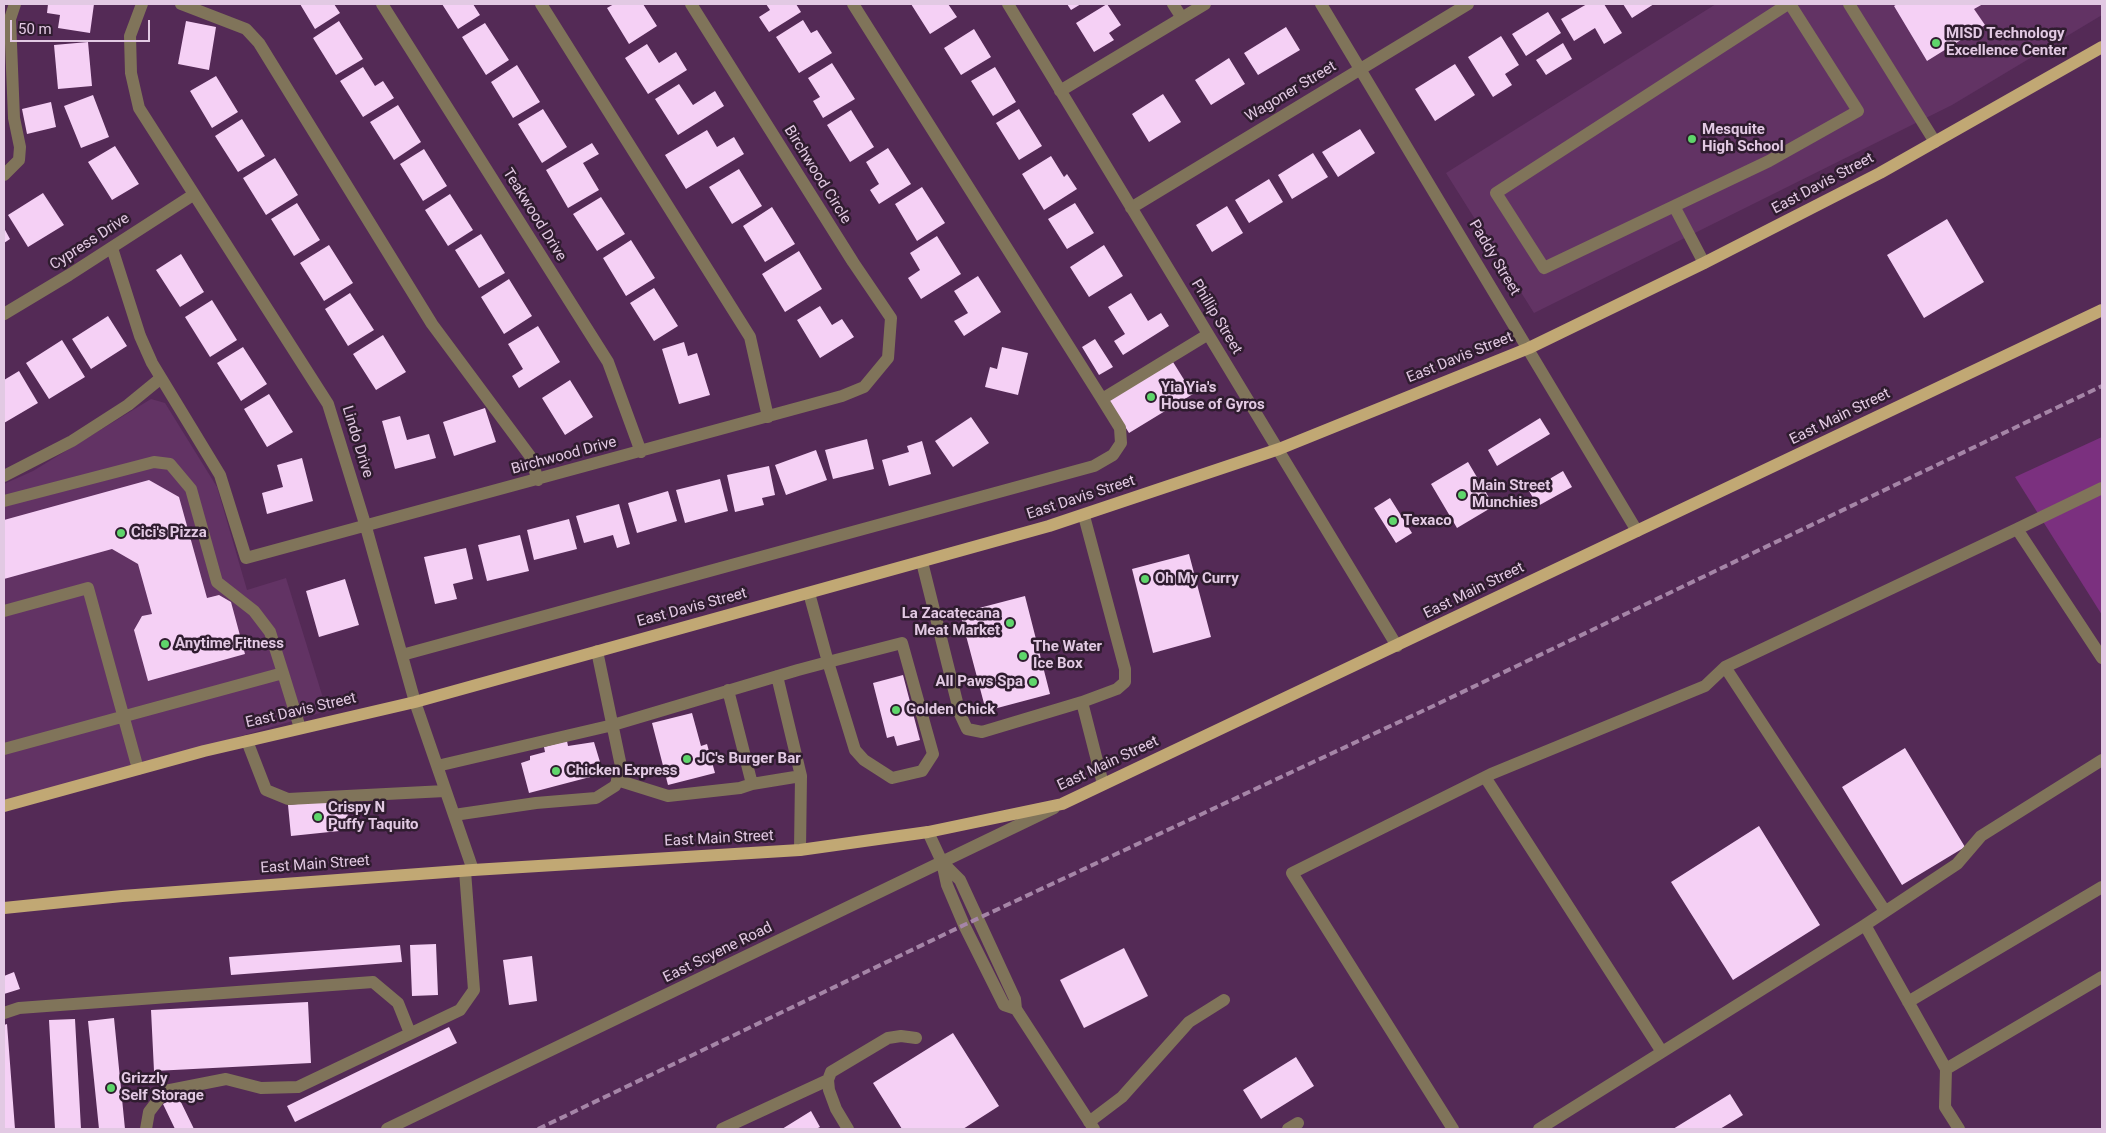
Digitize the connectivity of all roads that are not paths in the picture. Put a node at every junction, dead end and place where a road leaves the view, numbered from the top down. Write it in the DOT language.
graph roads {
  1 [pos="15,4"];
  2 [pos="142,4"];
  3 [pos="181,4"];
  4 [pos="382,4"];
  5 [pos="541,4"];
  6 [pos="691,4"];
  7 [pos="853,4"];
  8 [pos="1008,4"];
  9 [pos="1173,4"];
  10 [pos="1205,4"];
  11 [pos="1321,4"];
  12 [pos="1468,4"];
  13 [pos="1789,4"];
  14 [pos="1849,4"];
  15 [pos="1182,18"];
  16 [pos="2102,47"];
  17 [pos="1360,69"];
  18 [pos="1060,91"];
  19 [pos="1935,142"];
  20 [pos="4,175"];
  21 [pos="194,195"];
  22 [pos="1674,206"];
  23 [pos="1131,208"];
  24 [pos="112,248"];
  25 [pos="1704,263"];
  26 [pos="2102,310"];
  27 [pos="4,314"];
  28 [pos="1207,335"];
  29 [pos="1529,348"];
  30 [pos="881,366"];
  31 [pos="161,378"];
  32 [pos="1102,399"];
  33 [pos="768,417"];
  34 [pos="1279,449"];
  35 [pos="641,452"];
  36 [pos="4,476"];
  37 [pos="538,480"];
  38 [pos="2102,488"];
  39 [pos="4,501"];
  40 [pos="1084,516"];
  41 [pos="366,527"];
  42 [pos="2017,529"];
  43 [pos="1637,531"];
  44 [pos="922,562"];
  45 [pos="809,593"];
  46 [pos="4,611"];
  47 [pos="1396,646"];
  48 [pos="597,651"];
  49 [pos="402,655"];
  50 [pos="2102,658"];
  51 [pos="828,662"];
  52 [pos="1725,667"];
  53 [pos="283,674"];
  54 [pos="777,676"];
  55 [pos="728,690"];
  56 [pos="415,702"];
  57 [pos="1082,702"];
  58 [pos="123,715"];
  59 [pos="613,725"];
  60 [pos="300,728"];
  61 [pos="247,741"];
  62 [pos="4,749"];
  63 [pos="2102,760"];
  64 [pos="437,766"];
  65 [pos="138,769"];
  66 [pos="801,776"];
  67 [pos="1485,777"];
  68 [pos="617,780"];
  69 [pos="752,784"];
  70 [pos="1103,784"];
  71 [pos="445,791"];
  72 [pos="1062,804"];
  73 [pos="4,806"];
  74 [pos="454,815"];
  75 [pos="928,832"];
  76 [pos="800,850"];
  77 [pos="942,862"];
  78 [pos="469,870"];
  79 [pos="2102,887"];
  80 [pos="4,908"];
  81 [pos="1885,912"];
  82 [pos="1865,925"];
  83 [pos="2102,978"];
  84 [pos="1224,1000"];
  85 [pos="1908,1002"];
  86 [pos="4,1013"];
  87 [pos="410,1034"];
  88 [pos="916,1038"];
  89 [pos="1662,1052"];
  90 [pos="1946,1069"];
  91 [pos="828,1080"];
  92 [pos="1092,1125"];
  93 [pos="146,1129"];
  94 [pos="387,1129"];
  95 [pos="722,1129"];
  96 [pos="848,1129"];
  97 [pos="1453,1129"];
  98 [pos="1539,1129"];
  99 [pos="1959,1129"];
  1 -- 20 [label="street"];
  2 -- 21 [label="street, Lindo Drive"];
  3 -- 37 [label="street"];
  4 -- 35 [label="street, Teakwood Drive"];
  5 -- 33 [label="street"];
  6 -- 30 [label="street, Birchwood Circle"];
  7 -- 32 [label="street"];
  8 -- 18 [label="street, Phillip Street"];
  9 -- 15 [label="street"];
  10 -- 15 [label="street"];
  11 -- 17 [label="street, Paddy Street"];
  12 -- 17 [label="street, Wagoner Street"];
  13 -- 22 [label="street"];
  13 -- 22 [label="street"];
  14 -- 19 [label="street"];
  15 -- 18 [label="street"];
  16 -- 19 [label="main road, East Davis Street"];
  17 -- 23 [label="street, Wagoner Street"];
  17 -- 29 [label="street, Paddy Street"];
  18 -- 23 [label="street, Phillip Street"];
  19 -- 25 [label="main road, East Davis Street"];
  21 -- 24 [label="street, Cypress Drive"];
  21 -- 41 [label="street, Lindo Drive"];
  22 -- 25 [label="street"];
  23 -- 28 [label="street, Phillip Street"];
  24 -- 27 [label="street, Cypress Drive"];
  24 -- 31 [label="street"];
  25 -- 29 [label="main road, East Davis Street"];
  26 -- 43 [label="main road, East Main Street"];
  28 -- 32 [label="street"];
  28 -- 34 [label="street, Phillip Street"];
  29 -- 34 [label="main road, East Davis Street"];
  29 -- 43 [label="street, Paddy Street"];
  30 -- 33 [label="street, Birchwood Drive"];
  31 -- 36 [label="street"];
  31 -- 41 [label="street, Birchwood Drive"];
  32 -- 49 [label="street"];
  33 -- 35 [label="street, Birchwood Drive"];
  34 -- 40 [label="main road, East Davis Street"];
  34 -- 47 [label="street, Phillip Street"];
  35 -- 37 [label="street, Birchwood Drive"];
  37 -- 41 [label="street, Birchwood Drive"];
  38 -- 42 [label="street"];
  39 -- 53 [label="street"];
  40 -- 44 [label="main road, East Davis Street"];
  40 -- 57 [label="street"];
  41 -- 49 [label="street, Lindo Drive"];
  42 -- 50 [label="street"];
  42 -- 52 [label="street"];
  43 -- 47 [label="main road, East Main Street"];
  44 -- 45 [label="main road, East Davis Street"];
  44 -- 57 [label="street"];
  45 -- 48 [label="main road, East Davis Street"];
  45 -- 51 [label="street"];
  46 -- 58 [label="street"];
  47 -- 70 [label="main road, East Main Street"];
  48 -- 56 [label="main road, East Davis Street"];
  48 -- 59 [label="street"];
  49 -- 56 [label="street, Lindo Drive"];
  51 -- 51 [label="street"];
  51 -- 54 [label="street"];
  52 -- 67 [label="street"];
  52 -- 81 [label="street"];
  53 -- 58 [label="street"];
  53 -- 60 [label="street"];
  54 -- 55 [label="street"];
  54 -- 66 [label="street"];
  55 -- 59 [label="street"];
  55 -- 69 [label="street"];
  56 -- 60 [label="main road, East Davis Street"];
  56 -- 64 [label="street, Lindo Drive"];
  57 -- 70 [label="street"];
  58 -- 62 [label="street"];
  58 -- 65 [label="street"];
  59 -- 64 [label="street"];
  59 -- 68 [label="street"];
  60 -- 61 [label="main road, East Davis Street"];
  61 -- 65 [label="main road, East Davis Street"];
  61 -- 71 [label="street"];
  63 -- 81 [label="street"];
  64 -- 71 [label="street, Lindo Drive"];
  65 -- 73 [label="main road, East Davis Street"];
  66 -- 69 [label="street"];
  66 -- 76 [label="street"];
  67 -- 89 [label="street"];
  67 -- 97 [label="street"];
  68 -- 69 [label="street"];
  68 -- 74 [label="street"];
  70 -- 72 [label="main road, East Main Street"];
  71 -- 74 [label="street, Lindo Drive"];
  72 -- 75 [label="main road, East Main Street"];
  72 -- 77 [label="street, East Scyene Road"];
  74 -- 78 [label="street, Lindo Drive"];
  75 -- 76 [label="main road, East Main Street"];
  75 -- 77 [label="street"];
  76 -- 78 [label="main road, East Main Street"];
  77 -- 92 [label="street"];
  77 -- 94 [label="street, East Scyene Road"];
  78 -- 80 [label="main road, East Main Street"];
  78 -- 87 [label="street, Lindo Drive"];
  79 -- 85 [label="street"];
  81 -- 82 [label="street"];
  82 -- 85 [label="street"];
  82 -- 89 [label="street"];
  83 -- 90 [label="street"];
  84 -- 92 [label="street"];
  85 -- 90 [label="street"];
  86 -- 87 [label="street"];
  87 -- 93 [label="street, Lindo Drive"];
  88 -- 91 [label="street"];
  89 -- 98 [label="street"];
  90 -- 99 [label="street"];
  91 -- 95 [label="street"];
  91 -- 96 [label="street"];
}
